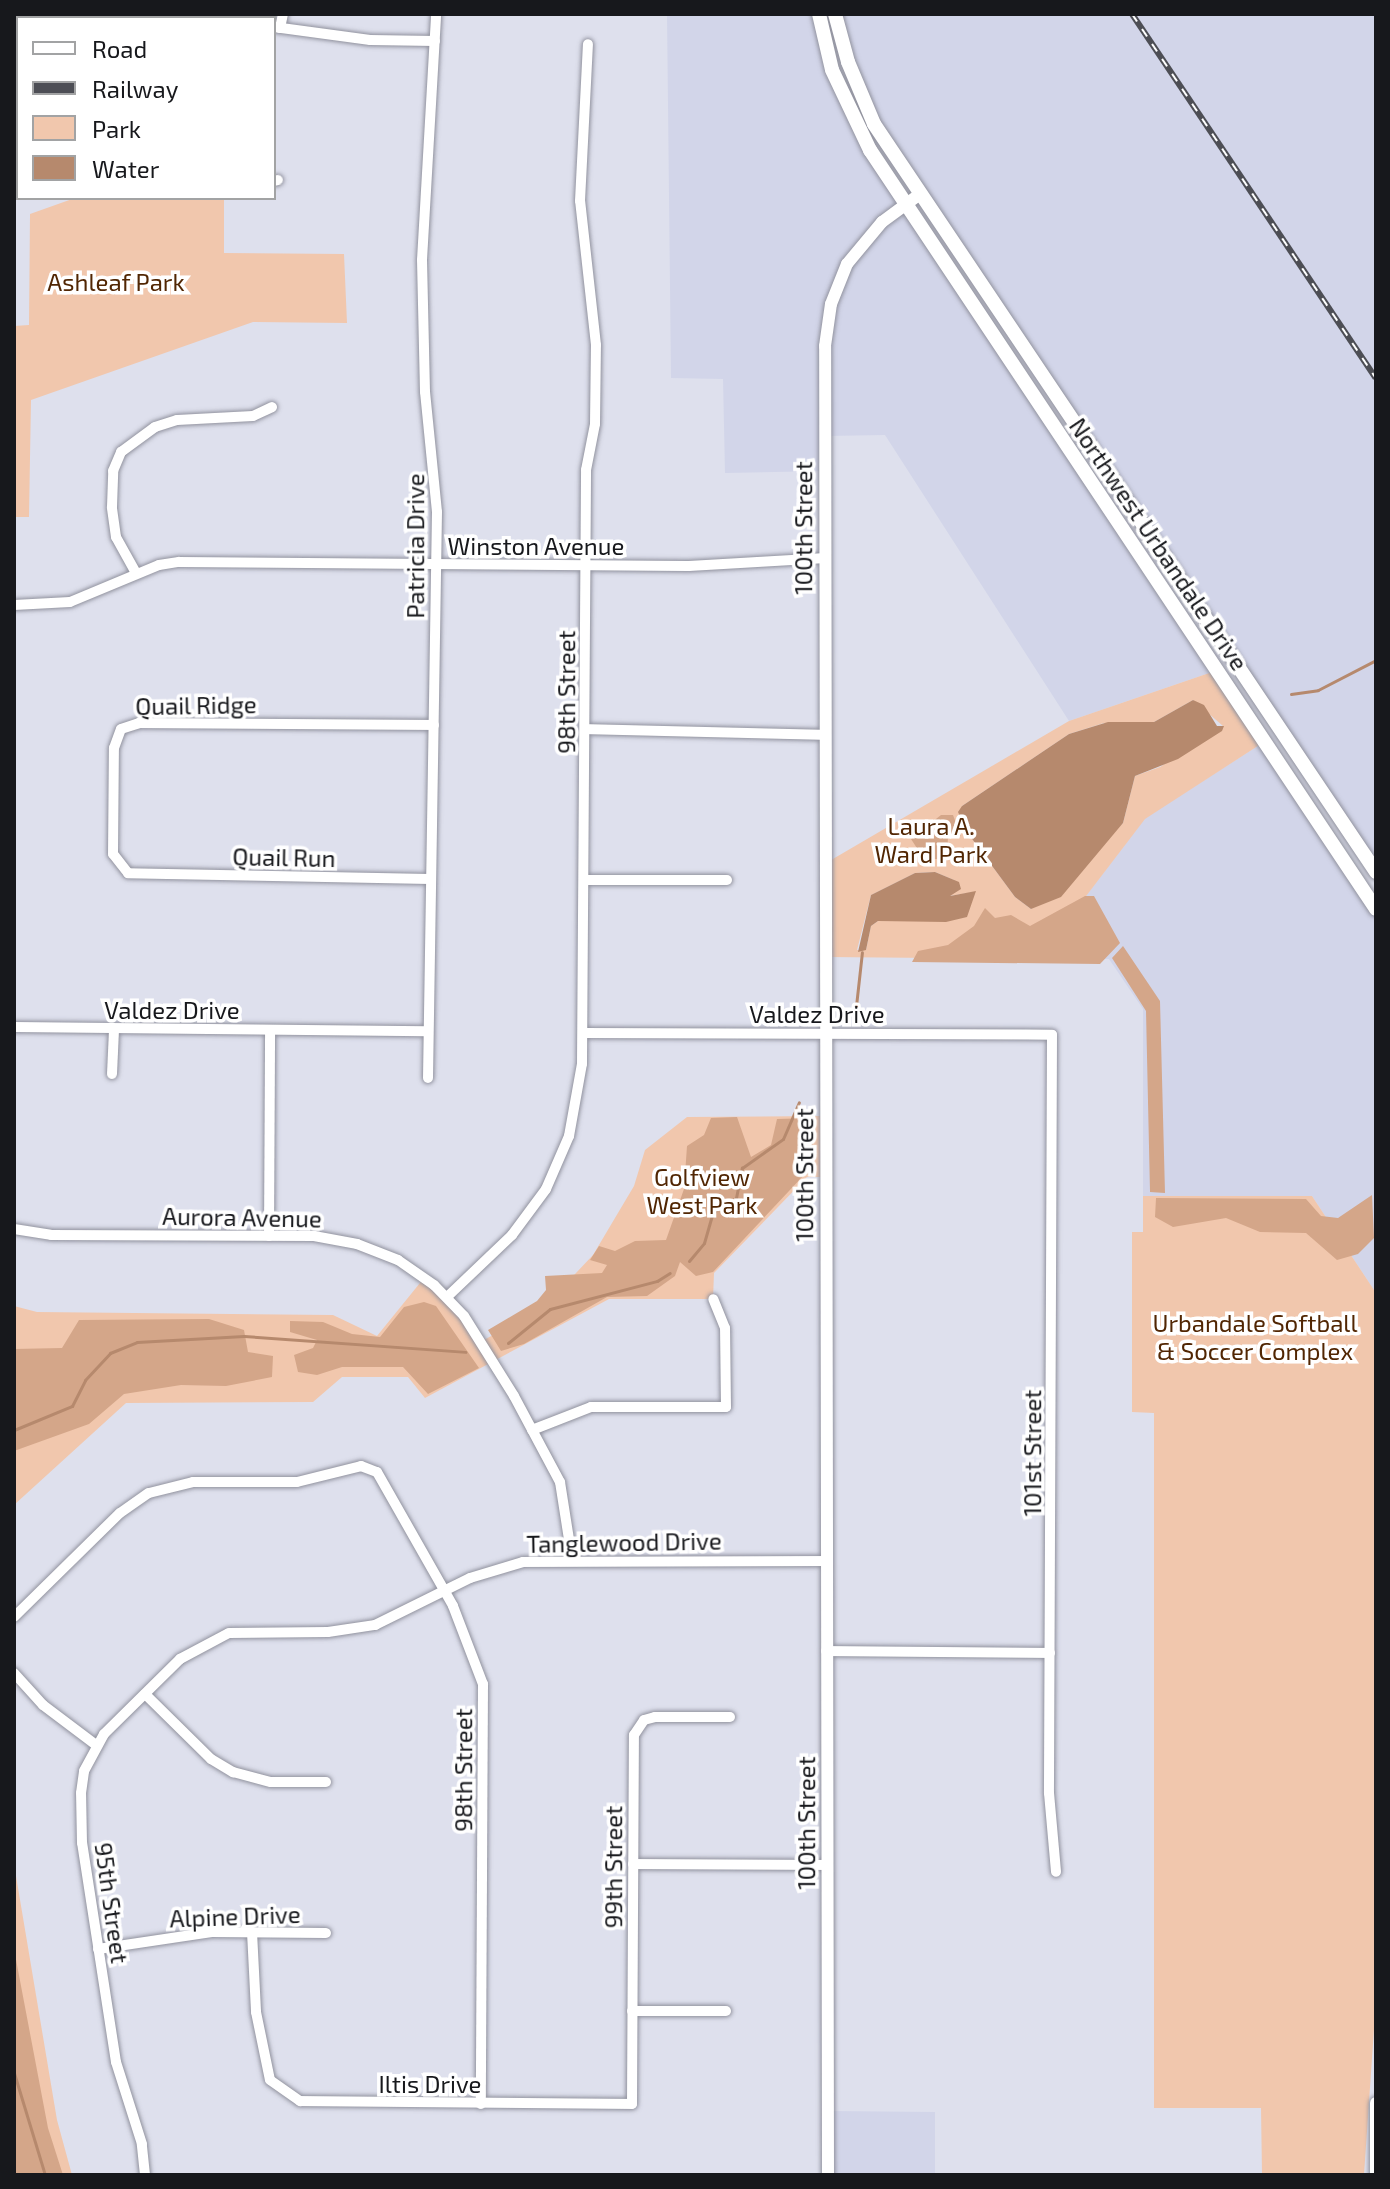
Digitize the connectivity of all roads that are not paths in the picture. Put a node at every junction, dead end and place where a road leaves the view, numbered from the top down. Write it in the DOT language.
graph roads {
  1 [pos="283,14"];
  2 [pos="436,14"];
  3 [pos="819,14"];
  4 [pos="835,14"];
  5 [pos="277,28"];
  6 [pos="435,41"];
  7 [pos="588,44"];
  8 [pos="920,194"];
  9 [pos="905,204"];
  10 [pos="272,407"];
  11 [pos="826,558"];
  12 [pos="436,566"];
  13 [pos="586,567"];
  14 [pos="136,573"];
  15 [pos="14,605"];
  16 [pos="434,725"];
  17 [pos="586,729"];
  18 [pos="826,735"];
  19 [pos="1376,872"];
  20 [pos="137,876"];
  21 [pos="430,879"];
  22 [pos="584,880"];
  23 [pos="727,880"];
  24 [pos="1376,909"];
  25 [pos="14,1027"];
  26 [pos="114,1030"];
  27 [pos="270,1031"];
  28 [pos="427,1031"];
  29 [pos="583,1033"];
  30 [pos="826,1034"];
  31 [pos="1052,1035"];
  32 [pos="112,1074"];
  33 [pos="428,1078"];
  34 [pos="14,1229"];
  35 [pos="269,1236"];
  36 [pos="447,1297"];
  37 [pos="713,1299"];
  38 [pos="532,1430"];
  39 [pos="572,1559"];
  40 [pos="826,1561"];
  41 [pos="445,1592"];
  42 [pos="14,1617"];
  43 [pos="826,1651"];
  44 [pos="1050,1653"];
  45 [pos="14,1673"];
  46 [pos="145,1694"];
  47 [pos="730,1717"];
  48 [pos="96,1745"];
  49 [pos="326,1782"];
  50 [pos="633,1864"];
  51 [pos="828,1865"];
  52 [pos="1056,1872"];
  53 [pos="252,1932"];
  54 [pos="326,1933"];
  55 [pos="98,1949"];
  56 [pos="632,2011"];
  57 [pos="726,2011"];
  58 [pos="1376,2103"];
  59 [pos="481,2104"];
  60 [pos="632,2104"];
  61 [pos="145,2175"];
  62 [pos="828,2175"];
  63 [pos="1376,2175"];
  1 -- 5 [label="street"];
  2 -- 6 [label="street, Patricia Drive"];
  3 -- 9 [label="main road"];
  4 -- 8 [label="main road"];
  5 -- 6 [label="street"];
  6 -- 12 [label="street, Patricia Drive"];
  7 -- 13 [label="street, 98th Street"];
  8 -- 9 [label="street, 100th Street"];
  8 -- 19 [label="main road, Northwest Urbandale Drive"];
  9 -- 11 [label="street, 100th Street"];
  9 -- 24 [label="main road, Northwest Urbandale Drive"];
  10 -- 14 [label="street"];
  11 -- 13 [label="street, Winston Avenue"];
  11 -- 18 [label="street, 100th Street"];
  12 -- 13 [label="street, Winston Avenue"];
  12 -- 14 [label="street, Winston Avenue"];
  12 -- 16 [label="street, Patricia Drive"];
  13 -- 17 [label="street, 98th Street"];
  14 -- 15 [label="street, Winston Avenue"];
  16 -- 20 [label="street, Quail Ridge"];
  16 -- 21 [label="street, Patricia Drive"];
  17 -- 18 [label="street"];
  17 -- 22 [label="street, 98th Street"];
  18 -- 30 [label="street, 100th Street"];
  20 -- 21 [label="street, Quail Run"];
  21 -- 28 [label="street, Patricia Drive"];
  22 -- 23 [label="street"];
  22 -- 29 [label="street, 98th Street"];
  25 -- 26 [label="street, Valdez Drive"];
  26 -- 27 [label="street, Valdez Drive"];
  26 -- 32 [label="street"];
  27 -- 28 [label="street, Valdez Drive"];
  27 -- 35 [label="street"];
  28 -- 33 [label="street, Patricia Drive"];
  29 -- 30 [label="street, Valdez Drive"];
  29 -- 36 [label="street, 98th Street"];
  30 -- 31 [label="street, Valdez Drive"];
  30 -- 40 [label="street, 100th Street"];
  31 -- 44 [label="street, 101st Street"];
  34 -- 35 [label="street, Aurora Avenue"];
  35 -- 36 [label="street, Aurora Avenue"];
  36 -- 38 [label="street, Aurora Avenue"];
  37 -- 38 [label="street"];
  38 -- 39 [label="street, Aurora Avenue"];
  39 -- 40 [label="street, Tanglewood Drive"];
  39 -- 41 [label="street, Tanglewood Drive"];
  40 -- 43 [label="street, 100th Street"];
  41 -- 42 [label="street, 98th Street"];
  41 -- 46 [label="street, Tanglewood Drive"];
  41 -- 59 [label="street, 98th Street"];
  43 -- 44 [label="street"];
  43 -- 51 [label="street, 100th Street"];
  44 -- 52 [label="street, 101st Street"];
  45 -- 48 [label="street"];
  46 -- 48 [label="street, Tanglewood Drive"];
  46 -- 49 [label="street"];
  47 -- 50 [label="street, 99th Street"];
  48 -- 55 [label="street, 95th Street"];
  50 -- 51 [label="street"];
  50 -- 56 [label="street, 99th Street"];
  51 -- 62 [label="street, 100th Street"];
  53 -- 54 [label="street, Alpine Drive"];
  53 -- 55 [label="street, Alpine Drive"];
  53 -- 59 [label="street, Iltis Drive"];
  55 -- 61 [label="street, 95th Street"];
  56 -- 57 [label="street"];
  56 -- 60 [label="street, 99th Street"];
  58 -- 63 [label="street"];
  59 -- 60 [label="street, Iltis Drive"];
}
